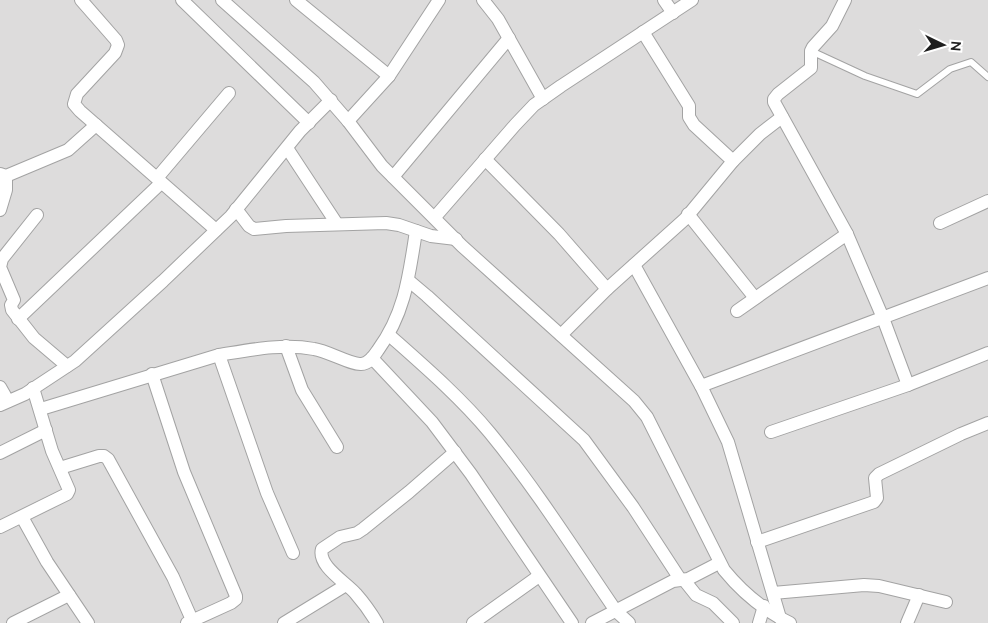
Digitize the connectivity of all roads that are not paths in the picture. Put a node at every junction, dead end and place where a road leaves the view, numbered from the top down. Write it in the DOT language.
graph roads {
  1 [pos="81,0"];
  2 [pos="182,0"];
  3 [pos="222,0"];
  4 [pos="296,0"];
  5 [pos="439,0"];
  6 [pos="483,0"];
  7 [pos="664,0"];
  8 [pos="692,0"];
  9 [pos="845,0"];
  10 [pos="673,13"];
  11 [pos="643,32"];
  12 [pos="509,38"];
  13 [pos="812,51"];
  14 [pos="389,76"];
  15 [pos="988,77"];
  16 [pos="229,93"];
  17 [pos="543,99"];
  18 [pos="331,100"];
  19 [pos="782,117"];
  20 [pos="348,120"];
  21 [pos="309,122"];
  22 [pos="96,125"];
  23 [pos="287,148"];
  24 [pos="486,159"];
  25 [pos="733,161"];
  26 [pos="3,175"];
  27 [pos="393,176"];
  28 [pos="159,180"];
  29 [pos="988,201"];
  30 [pos="236,209"];
  31 [pos="0,210"];
  32 [pos="688,214"];
  33 [pos="37,215"];
  34 [pos="435,217"];
  35 [pos="940,223"];
  36 [pos="337,224"];
  37 [pos="216,230"];
  38 [pos="416,231"];
  39 [pos="847,234"];
  40 [pos="456,239"];
  41 [pos="634,265"];
  42 [pos="988,278"];
  43 [pos="408,280"];
  44 [pos="607,289"];
  45 [pos="755,298"];
  46 [pos="737,310"];
  47 [pos="18,318"];
  48 [pos="883,318"];
  49 [pos="389,334"];
  50 [pos="561,335"];
  51 [pos="286,346"];
  52 [pos="988,353"];
  53 [pos="219,355"];
  54 [pos="372,358"];
  55 [pos="67,366"];
  56 [pos="152,374"];
  57 [pos="908,385"];
  58 [pos="701,386"];
  59 [pos="0,387"];
  60 [pos="33,388"];
  61 [pos="4,403"];
  62 [pos="40,409"];
  63 [pos="988,423"];
  64 [pos="46,430"];
  65 [pos="771,432"];
  66 [pos="337,448"];
  67 [pos="454,452"];
  68 [pos="0,453"];
  69 [pos="60,468"];
  70 [pos="22,517"];
  71 [pos="0,527"];
  72 [pos="758,542"];
  73 [pos="293,552"];
  74 [pos="719,563"];
  75 [pos="539,576"];
  76 [pos="682,580"];
  77 [pos="346,585"];
  78 [pos="773,593"];
  79 [pos="69,594"];
  80 [pos="919,595"];
  81 [pos="946,602"];
  82 [pos="764,606"];
  83 [pos="616,611"];
  84 [pos="208,618"];
  85 [pos="785,620"];
  86 [pos="189,621"];
  87 [pos="12,623"];
  88 [pos="88,623"];
  89 [pos="284,623"];
  90 [pos="378,623"];
  91 [pos="473,623"];
  92 [pos="572,623"];
  93 [pos="592,623"];
  94 [pos="629,623"];
  95 [pos="733,623"];
  96 [pos="759,623"];
  97 [pos="907,623"];
  1 -- 22 [label="street"];
  2 -- 21 [label="street"];
  3 -- 18 [label="street"];
  4 -- 14 [label="street"];
  5 -- 14 [label="street"];
  6 -- 12 [label="street"];
  7 -- 10 [label="street"];
  8 -- 10 [label="street"];
  9 -- 13 [label="street"];
  10 -- 11 [label="street"];
  11 -- 17 [label="street"];
  11 -- 25 [label="street"];
  12 -- 17 [label="street"];
  12 -- 27 [label="street"];
  13 -- 15 [label="lane"];
  13 -- 19 [label="street"];
  14 -- 20 [label="street"];
  16 -- 28 [label="street"];
  17 -- 24 [label="street"];
  18 -- 20 [label="street"];
  18 -- 21 [label="street"];
  19 -- 25 [label="street"];
  19 -- 39 [label="street"];
  20 -- 27 [label="street"];
  21 -- 23 [label="street"];
  22 -- 26 [label="street"];
  22 -- 28 [label="street"];
  23 -- 30 [label="street"];
  23 -- 36 [label="street"];
  24 -- 34 [label="street"];
  24 -- 44 [label="street"];
  25 -- 32 [label="street"];
  26 -- 31 [label="street"];
  27 -- 34 [label="street"];
  28 -- 37 [label="street"];
  28 -- 47 [label="street"];
  29 -- 35 [label="street"];
  30 -- 36 [label="street"];
  30 -- 37 [label="street"];
  32 -- 41 [label="street"];
  32 -- 45 [label="street"];
  33 -- 47 [label="street"];
  34 -- 40 [label="street"];
  36 -- 38 [label="street"];
  37 -- 55 [label="street"];
  38 -- 40 [label="street"];
  38 -- 43 [label="street"];
  39 -- 45 [label="street"];
  39 -- 48 [label="street"];
  40 -- 50 [label="street"];
  41 -- 44 [label="street"];
  41 -- 58 [label="street"];
  42 -- 48 [label="street"];
  43 -- 49 [label="street"];
  43 -- 76 [label="street"];
  44 -- 50 [label="street"];
  45 -- 46 [label="street"];
  47 -- 55 [label="street"];
  48 -- 57 [label="street"];
  48 -- 58 [label="street"];
  49 -- 54 [label="street"];
  49 -- 83 [label="street"];
  50 -- 74 [label="street"];
  51 -- 53 [label="street"];
  51 -- 54 [label="street"];
  51 -- 66 [label="street"];
  52 -- 57 [label="street"];
  53 -- 56 [label="street"];
  53 -- 73 [label="street"];
  54 -- 67 [label="street"];
  55 -- 60 [label="street"];
  56 -- 62 [label="street"];
  56 -- 84 [label="street"];
  57 -- 65 [label="street"];
  58 -- 72 [label="street"];
  59 -- 61 [label="street"];
  60 -- 61 [label="street"];
  60 -- 62 [label="street"];
  62 -- 64 [label="street"];
  63 -- 72 [label="street"];
  64 -- 68 [label="street"];
  64 -- 69 [label="street"];
  67 -- 75 [label="street"];
  67 -- 77 [label="street"];
  69 -- 70 [label="street"];
  69 -- 86 [label="street"];
  70 -- 71 [label="street"];
  70 -- 79 [label="street"];
  72 -- 78 [label="street"];
  74 -- 76 [label="street"];
  74 -- 82 [label="street"];
  75 -- 91 [label="street"];
  75 -- 92 [label="street"];
  76 -- 83 [label="street"];
  76 -- 95 [label="street"];
  77 -- 89 [label="street"];
  77 -- 90 [label="street"];
  78 -- 80 [label="street"];
  78 -- 85 [label="street"];
  79 -- 87 [label="street"];
  79 -- 88 [label="street"];
  80 -- 81 [label="street"];
  80 -- 97 [label="street"];
  82 -- 85 [label="street"];
  82 -- 96 [label="street"];
  83 -- 93 [label="street"];
  83 -- 94 [label="street"];
  84 -- 86 [label="street"];
}
